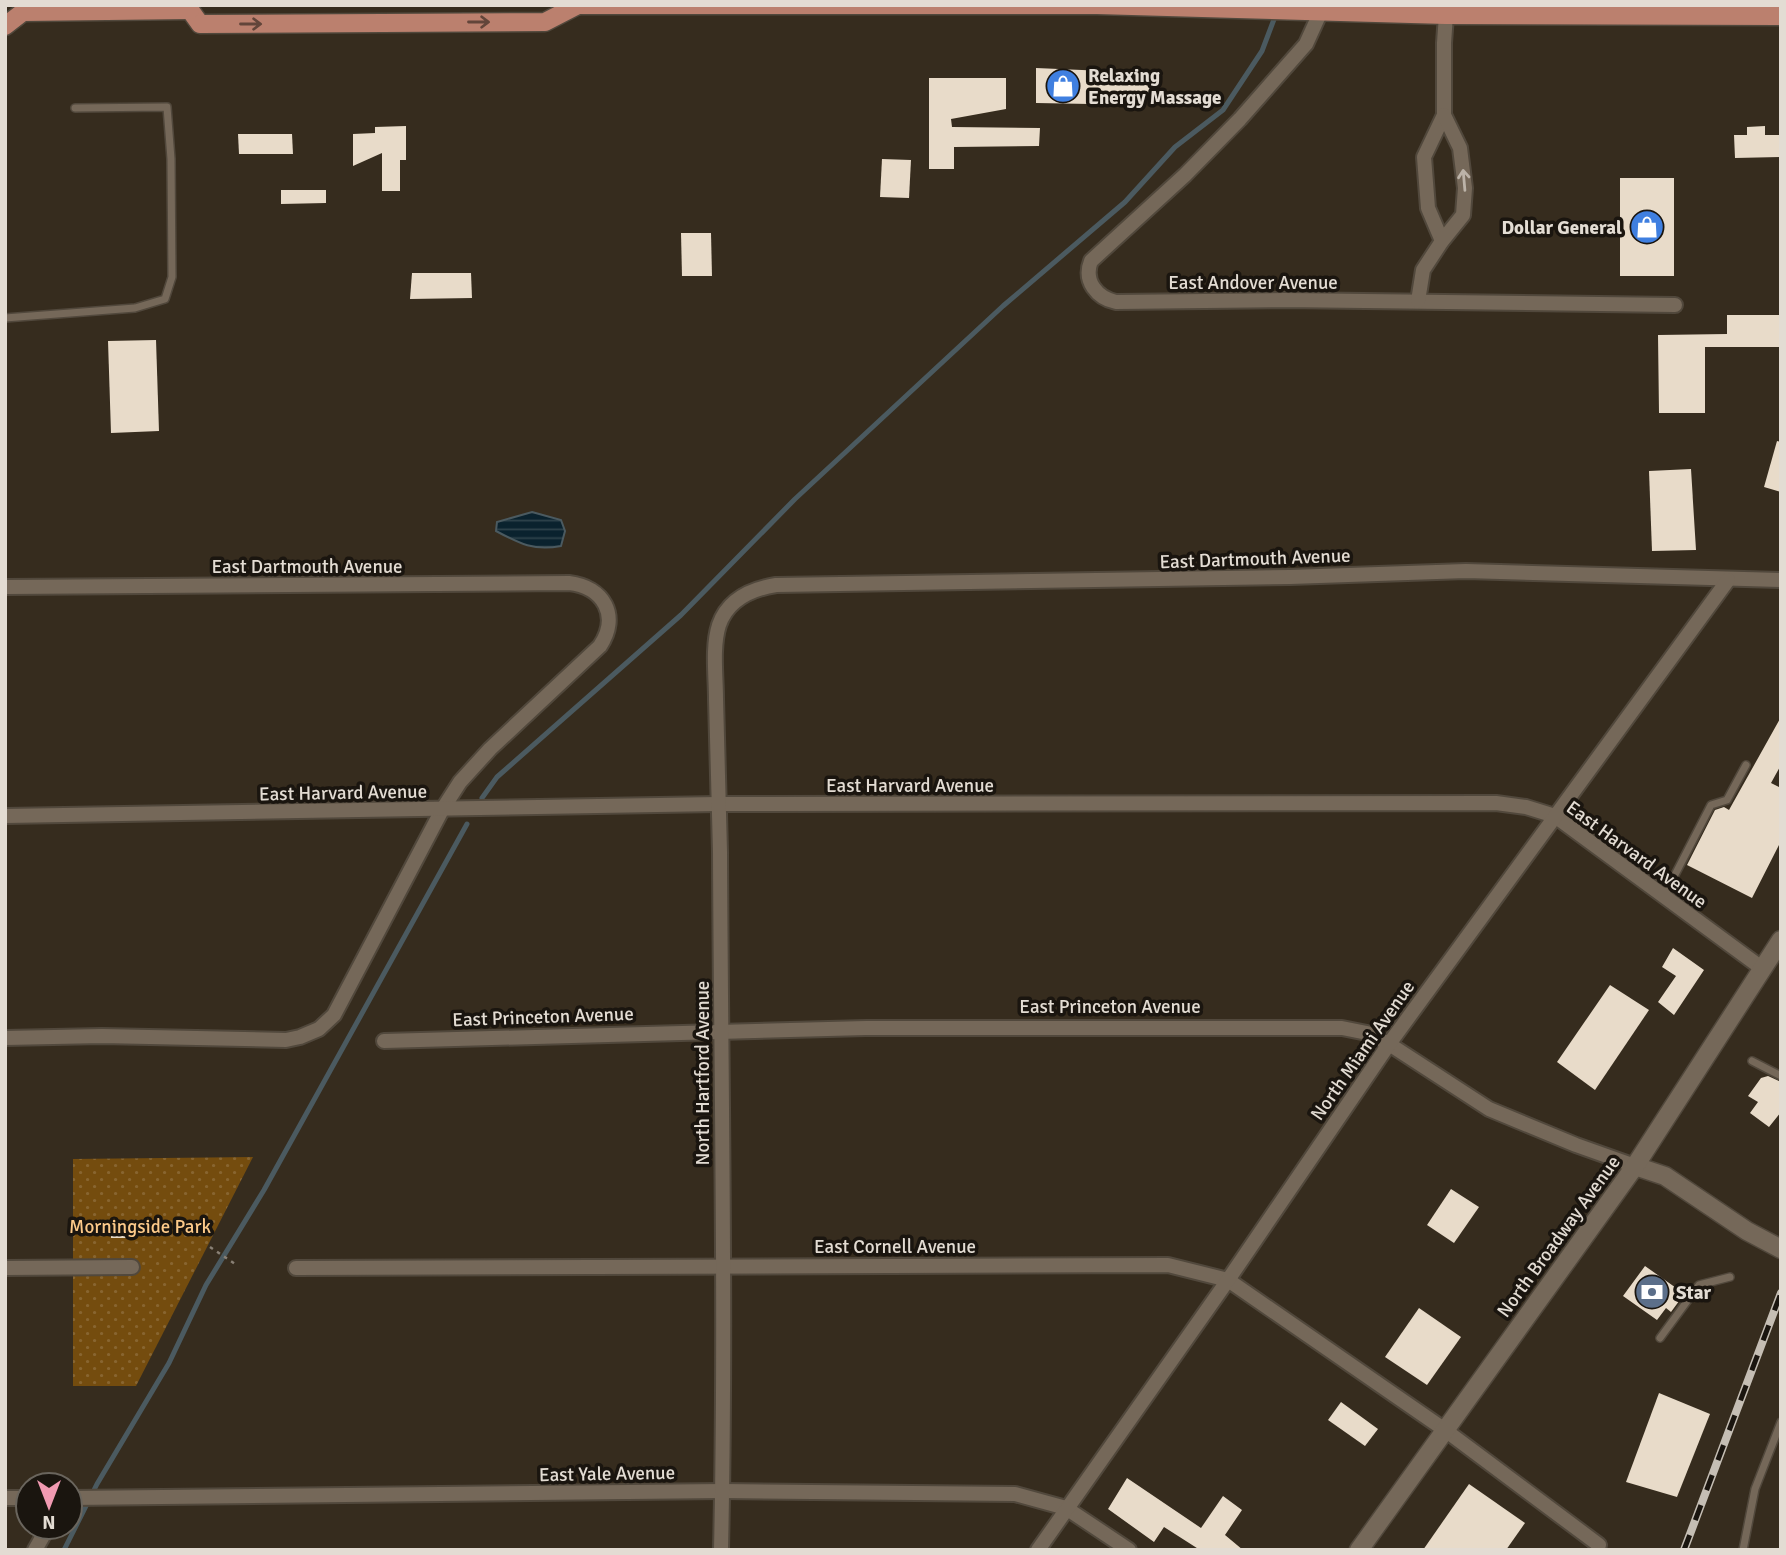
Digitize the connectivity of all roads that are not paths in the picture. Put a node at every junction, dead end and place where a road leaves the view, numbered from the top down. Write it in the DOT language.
graph roads {
  1 [pos="575,5"];
  2 [pos="19,8"];
  3 [pos="192,8"];
  4 [pos="1572,10"];
  5 [pos="1321,11"];
  6 [pos="1446,15"];
  7 [pos="1781,16"];
  8 [pos="5,26"];
  9 [pos="75,108"];
  10 [pos="1444,115"];
  11 [pos="1442,241"];
  12 [pos="1418,301"];
  13 [pos="1675,305"];
  14 [pos="5,318"];
  15 [pos="1728,580"];
  16 [pos="1781,580"];
  17 [pos="5,587"];
  18 [pos="735,601"];
  19 [pos="1746,765"];
  20 [pos="718,804"];
  21 [pos="442,810"];
  22 [pos="5,816"];
  23 [pos="1555,816"];
  24 [pos="1664,896"];
  25 [pos="1781,940"];
  26 [pos="1763,969"];
  27 [pos="720,1031"];
  28 [pos="5,1038"];
  29 [pos="384,1041"];
  30 [pos="1389,1044"];
  31 [pos="1752,1061"];
  32 [pos="1781,1076"];
  33 [pos="1634,1166"];
  34 [pos="1781,1249"];
  35 [pos="723,1266"];
  36 [pos="132,1267"];
  37 [pos="5,1268"];
  38 [pos="296,1268"];
  39 [pos="1730,1277"];
  40 [pos="1228,1280"];
  41 [pos="1660,1338"];
  42 [pos="1781,1422"];
  43 [pos="1445,1430"];
  44 [pos="723,1491"];
  45 [pos="84,1498"];
  46 [pos="1066,1508"];
  47 [pos="1599,1545"];
  48 [pos="721,1550"];
  49 [pos="1038,1550"];
  50 [pos="1129,1550"];
  51 [pos="1359,1550"];
  52 [pos="1743,1550"];
  3 -- 1 [label="main road, one-way"];
  1 -- 5 [label="main road"];
  2 -- 3 [label="main road"];
  2 -- 8 [label="main road"];
  4 -- 6 [label="main road"];
  4 -- 7 [label="main road"];
  5 -- 6 [label="main road"];
  5 -- 12 [label="street, East Andover Avenue"];
  6 -- 10 [label="street"];
  9 -- 14 [label="lane"];
  10 -- 11 [label="street"];
  11 -- 10 [label="street, one-way"];
  11 -- 12 [label="street"];
  12 -- 13 [label="street, East Andover Avenue"];
  15 -- 16 [label="street, East Dartmouth Avenue"];
  15 -- 18 [label="street, East Dartmouth Avenue"];
  15 -- 23 [label="street, North Miami Avenue"];
  17 -- 21 [label="street, East Dartmouth Avenue"];
  18 -- 20 [label="street, North Hartford Avenue"];
  19 -- 24 [label="lane"];
  20 -- 21 [label="street, East Harvard Avenue"];
  20 -- 23 [label="street, East Harvard Avenue"];
  20 -- 27 [label="street, North Hartford Avenue"];
  21 -- 22 [label="street, East Harvard Avenue"];
  21 -- 28 [label="street"];
  23 -- 24 [label="street, East Harvard Avenue"];
  23 -- 30 [label="street, North Miami Avenue"];
  24 -- 26 [label="street, East Harvard Avenue"];
  25 -- 26 [label="main road, North Broadway Avenue"];
  26 -- 33 [label="main road, North Broadway Avenue"];
  27 -- 29 [label="street, East Princeton Avenue"];
  27 -- 30 [label="street, East Princeton Avenue"];
  27 -- 35 [label="street, North Hartford Avenue"];
  30 -- 33 [label="street, East Princeton Avenue"];
  30 -- 40 [label="street, North Miami Avenue"];
  31 -- 32 [label="lane"];
  33 -- 34 [label="main road, East Princeton Avenue"];
  33 -- 43 [label="main road, North Broadway Avenue"];
  35 -- 38 [label="street, East Cornell Avenue"];
  35 -- 40 [label="street, East Cornell Avenue"];
  35 -- 44 [label="street, North Hartford Avenue"];
  36 -- 37 [label="street"];
  39 -- 41 [label="lane"];
  40 -- 43 [label="street, East Cornell Avenue"];
  40 -- 46 [label="street, North Miami Avenue"];
  42 -- 52 [label="lane"];
  43 -- 47 [label="street, East Cornell Avenue"];
  43 -- 51 [label="main road, North Broadway Avenue"];
  44 -- 45 [label="street, East Yale Avenue"];
  44 -- 46 [label="street, East Yale Avenue"];
  44 -- 48 [label="street, North Hartford Avenue"];
  46 -- 49 [label="street, North Miami Avenue"];
  46 -- 50 [label="street, East Yale Avenue"];
}
